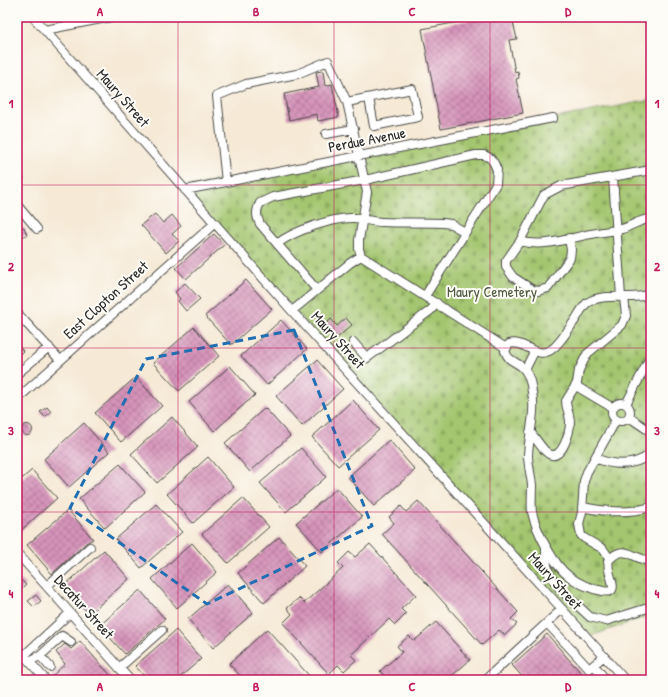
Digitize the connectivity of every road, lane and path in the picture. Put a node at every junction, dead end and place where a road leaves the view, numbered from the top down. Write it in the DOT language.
graph roads {
  1 [pos="33,17"];
  2 [pos="114,17"];
  3 [pos="45,30"];
  4 [pos="369,98"];
  5 [pos="348,102"];
  6 [pos="553,118"];
  7 [pos="354,129"];
  8 [pos="326,134"];
  9 [pos="360,155"];
  10 [pos="651,170"];
  11 [pos="612,177"];
  12 [pos="365,180"];
  13 [pos="226,182"];
  14 [pos="185,190"];
  15 [pos="17,205"];
  16 [pos="651,219"];
  17 [pos="363,220"];
  18 [pos="214,223"];
  19 [pos="37,229"];
  20 [pos="617,230"];
  21 [pos="465,232"];
  22 [pos="569,238"];
  23 [pos="520,242"];
  24 [pos="277,244"];
  25 [pos="361,256"];
  26 [pos="317,290"];
  27 [pos="651,295"];
  28 [pos="425,296"];
  29 [pos="622,297"];
  30 [pos="437,303"];
  31 [pos="292,311"];
  32 [pos="17,313"];
  33 [pos="353,342"];
  34 [pos="49,348"];
  35 [pos="506,348"];
  36 [pos="534,352"];
  37 [pos="651,356"];
  38 [pos="60,360"];
  39 [pos="648,368"];
  40 [pos="525,370"];
  41 [pos="17,374"];
  42 [pos="576,386"];
  43 [pos="17,398"];
  44 [pos="626,404"];
  45 [pos="613,408"];
  46 [pos="629,418"];
  47 [pos="616,420"];
  48 [pos="530,432"];
  49 [pos="651,432"];
  50 [pos="651,454"];
  51 [pos="595,458"];
  52 [pos="582,507"];
  53 [pos="651,507"];
  54 [pos="90,547"];
  55 [pos="546,547"];
  56 [pos="17,553"];
  57 [pos="610,559"];
  58 [pos="651,561"];
  59 [pos="47,586"];
  60 [pos="651,607"];
  61 [pos="562,609"];
  62 [pos="70,613"];
  63 [pos="547,623"];
  64 [pos="162,630"];
  65 [pos="70,642"];
  66 [pos="17,648"];
  67 [pos="40,656"];
  68 [pos="604,656"];
  69 [pos="27,658"];
  70 [pos="17,662"];
  71 [pos="594,665"];
  72 [pos="50,667"];
  73 [pos="119,668"];
  74 [pos="616,671"];
  75 [pos="46,680"];
  76 [pos="130,680"];
  77 [pos="485,680"];
  78 [pos="607,680"];
  79 [pos="624,680"];
  1 -- 3 [label="street, Maury Street"];
  2 -- 3 [label="street"];
  3 -- 14 [label="street, Maury Street"];
  4 -- 4 [label="street"];
  4 -- 5 [label="street"];
  5 -- 7 [label="street"];
  5 -- 13 [label="street"];
  6 -- 9 [label="street, Perdue Avenue"];
  7 -- 8 [label="street"];
  7 -- 9 [label="street"];
  9 -- 12 [label="street"];
  9 -- 13 [label="street, Perdue Avenue"];
  10 -- 11 [label="street"];
  11 -- 20 [label="street"];
  11 -- 23 [label="street"];
  12 -- 17 [label="street"];
  12 -- 21 [label="street"];
  12 -- 24 [label="street"];
  13 -- 14 [label="street, Perdue Avenue"];
  14 -- 18 [label="street, Maury Street"];
  15 -- 19 [label="street"];
  16 -- 20 [label="street"];
  17 -- 21 [label="street"];
  17 -- 24 [label="street"];
  17 -- 25 [label="street"];
  18 -- 31 [label="street, Maury Street"];
  18 -- 38 [label="street, East Clopton Street"];
  20 -- 22 [label="street"];
  20 -- 29 [label="street"];
  21 -- 28 [label="street"];
  22 -- 23 [label="street"];
  22 -- 23 [label="street"];
  24 -- 26 [label="street"];
  25 -- 26 [label="street"];
  25 -- 28 [label="street"];
  26 -- 31 [label="street"];
  27 -- 29 [label="street"];
  28 -- 30 [label="street"];
  29 -- 36 [label="street"];
  29 -- 42 [label="street"];
  30 -- 33 [label="street"];
  30 -- 35 [label="street"];
  31 -- 61 [label="street, Maury Street"];
  32 -- 34 [label="street"];
  34 -- 38 [label="street"];
  34 -- 41 [label="street"];
  35 -- 36 [label="street"];
  35 -- 40 [label="street"];
  36 -- 40 [label="street"];
  37 -- 39 [label="street"];
  38 -- 43 [label="street, East Clopton Street"];
  39 -- 44 [label="street"];
  40 -- 48 [label="street"];
  42 -- 45 [label="street"];
  42 -- 48 [label="street"];
  44 -- 45 [label="street"];
  44 -- 46 [label="street"];
  45 -- 47 [label="street"];
  46 -- 47 [label="street"];
  46 -- 49 [label="street"];
  47 -- 51 [label="street"];
  48 -- 55 [label="street"];
  50 -- 51 [label="street"];
  51 -- 52 [label="street"];
  52 -- 53 [label="street"];
  52 -- 57 [label="street"];
  54 -- 59 [label="street"];
  55 -- 57 [label="street"];
  55 -- 60 [label="street"];
  56 -- 59 [label="street, Decatur Street"];
  57 -- 58 [label="street"];
  59 -- 62 [label="street, Decatur Street"];
  61 -- 63 [label="street"];
  61 -- 68 [label="street, Maury Street"];
  62 -- 69 [label="street"];
  62 -- 73 [label="street, Decatur Street"];
  63 -- 71 [label="street"];
  63 -- 77 [label="street"];
  64 -- 73 [label="street"];
  65 -- 67 [label="street"];
  66 -- 69 [label="street"];
  67 -- 69 [label="street"];
  67 -- 72 [label="street"];
  68 -- 71 [label="street"];
  68 -- 74 [label="street, Maury Street"];
  69 -- 70 [label="street"];
  69 -- 75 [label="street"];
  71 -- 78 [label="street"];
  73 -- 76 [label="street, Decatur Street"];
  74 -- 78 [label="street"];
  74 -- 79 [label="street, Maury Street"];
}
